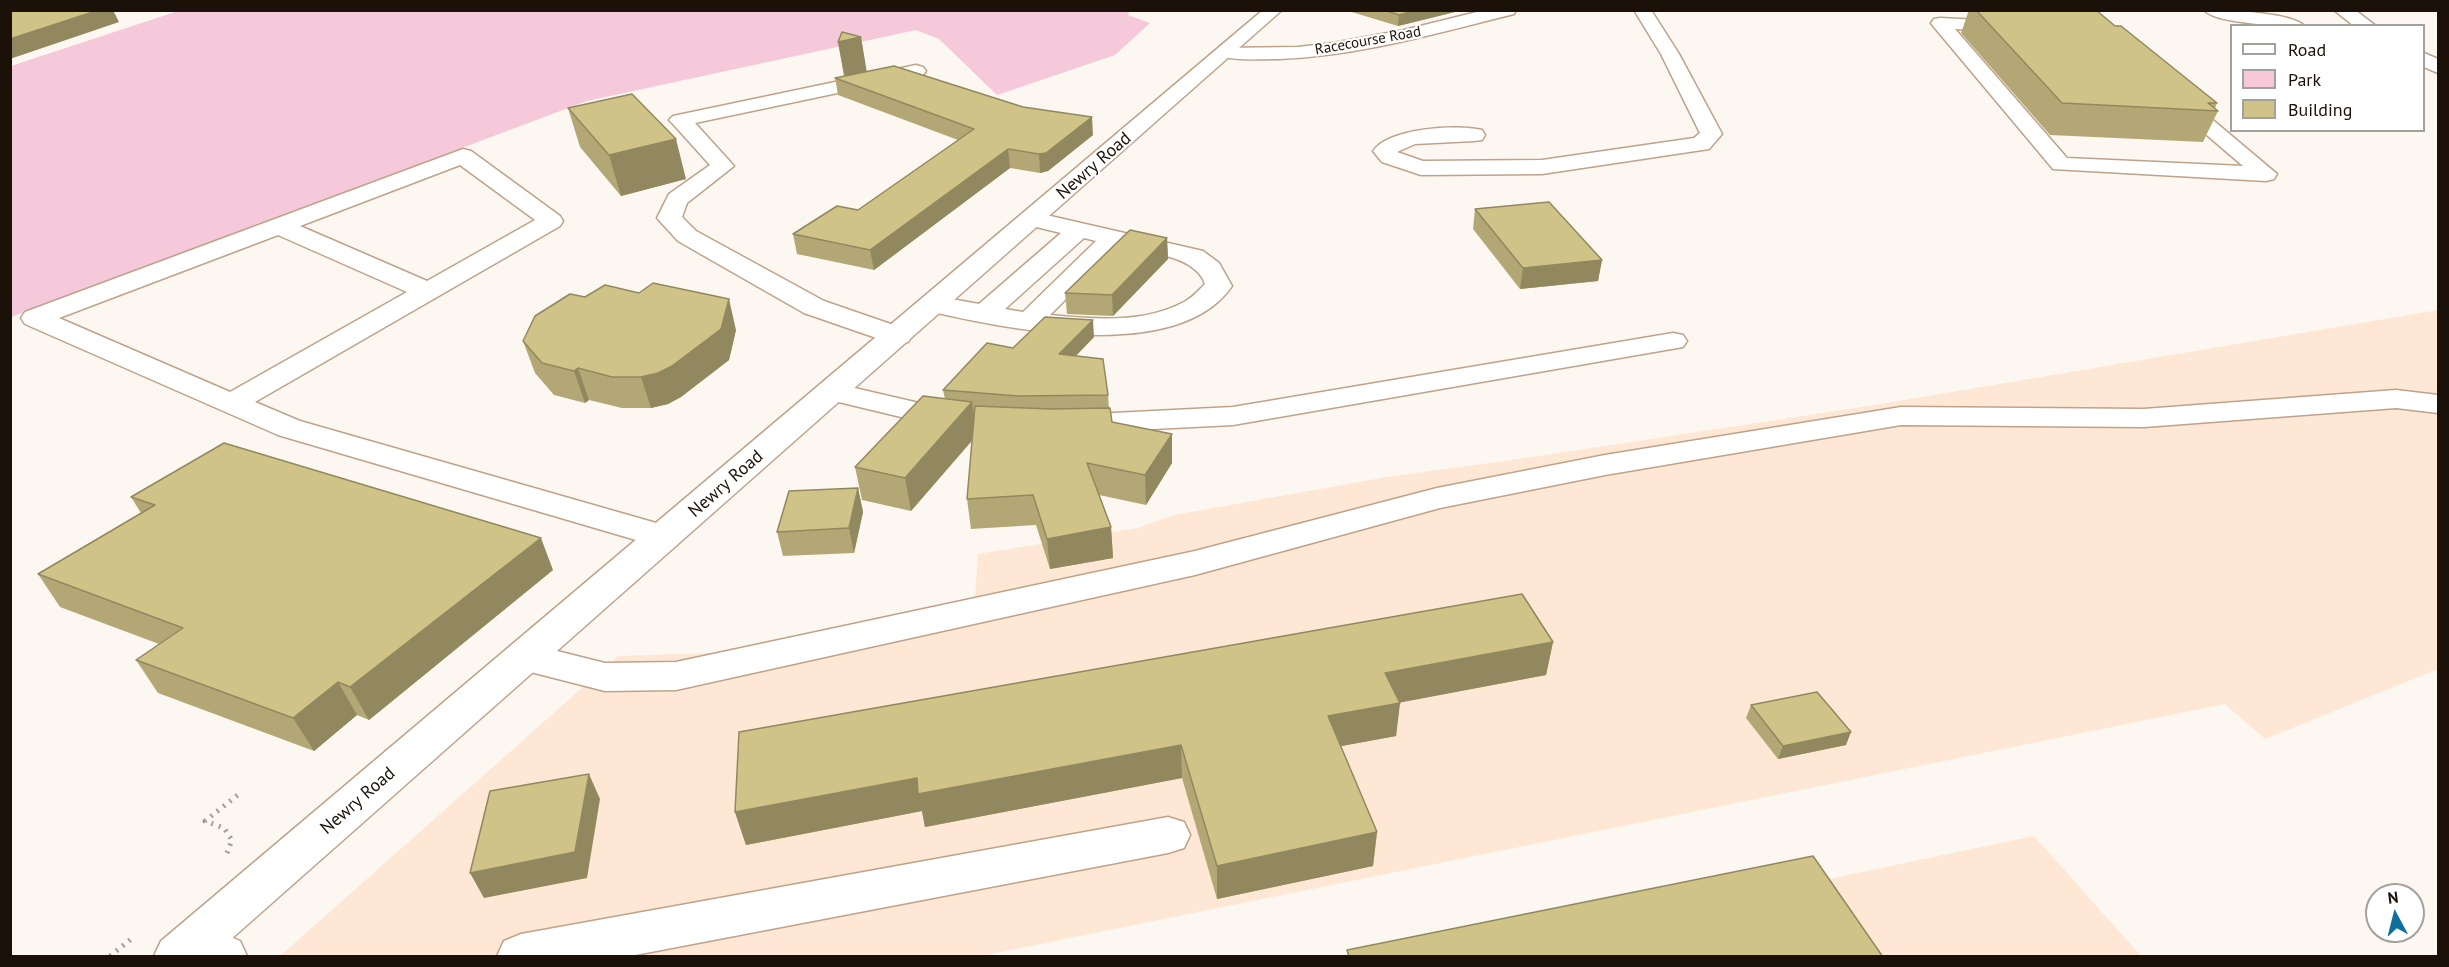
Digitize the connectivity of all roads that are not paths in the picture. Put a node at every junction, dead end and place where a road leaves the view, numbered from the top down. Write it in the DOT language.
graph roads {
  1 [pos="1274,10"];
  2 [pos="1508,10"];
  3 [pos="1642,10"];
  4 [pos="2212,10"];
  5 [pos="2342,10"];
  6 [pos="1935,17"];
  7 [pos="2285,24"];
  8 [pos="2364,24"];
  9 [pos="1226,52"];
  10 [pos="2425,60"];
  11 [pos="2439,68"];
  12 [pos="916,71"];
  13 [pos="1474,135"];
  14 [pos="1033,219"];
  15 [pos="279,226"];
  16 [pos="1080,229"];
  17 [pos="1114,237"];
  18 [pos="428,291"];
  19 [pos="935,304"];
  20 [pos="984,313"];
  21 [pos="1028,322"];
  22 [pos="898,336"];
  23 [pos="1673,341"];
  24 [pos="833,392"];
  25 [pos="232,403"];
  26 [pos="2439,404"];
  27 [pos="980,422"];
  28 [pos="1044,425"];
  29 [pos="665,537"];
  30 [pos="525,657"];
  31 [pos="1168,835"];
  32 [pos="199,952"];
  33 [pos="521,957"];
  1 -- 9 [label="main road, Newry Road"];
  2 -- 9 [label="main road, Racecourse Road"];
  3 -- 13 [label="main road"];
  4 -- 7 [label="main road"];
  5 -- 8 [label="main road"];
  6 -- 6 [label="main road"];
  9 -- 14 [label="main road, Newry Road"];
  10 -- 11 [label="main road"];
  12 -- 22 [label="main road"];
  14 -- 16 [label="main road"];
  14 -- 19 [label="main road, Newry Road"];
  15 -- 18 [label="main road"];
  15 -- 18 [label="main road"];
  15 -- 25 [label="main road"];
  16 -- 17 [label="main road"];
  16 -- 20 [label="main road"];
  17 -- 21 [label="main road"];
  17 -- 21 [label="main road"];
  18 -- 25 [label="main road"];
  19 -- 20 [label="main road"];
  19 -- 22 [label="main road, Newry Road"];
  20 -- 21 [label="main road"];
  22 -- 24 [label="main road, Newry Road"];
  23 -- 28 [label="main road"];
  24 -- 27 [label="main road"];
  24 -- 29 [label="main road, Newry Road"];
  25 -- 29 [label="main road"];
  26 -- 30 [label="main road"];
  29 -- 30 [label="main road, Newry Road"];
  30 -- 32 [label="main road, Newry Road"];
  31 -- 33 [label="main road"];
}
